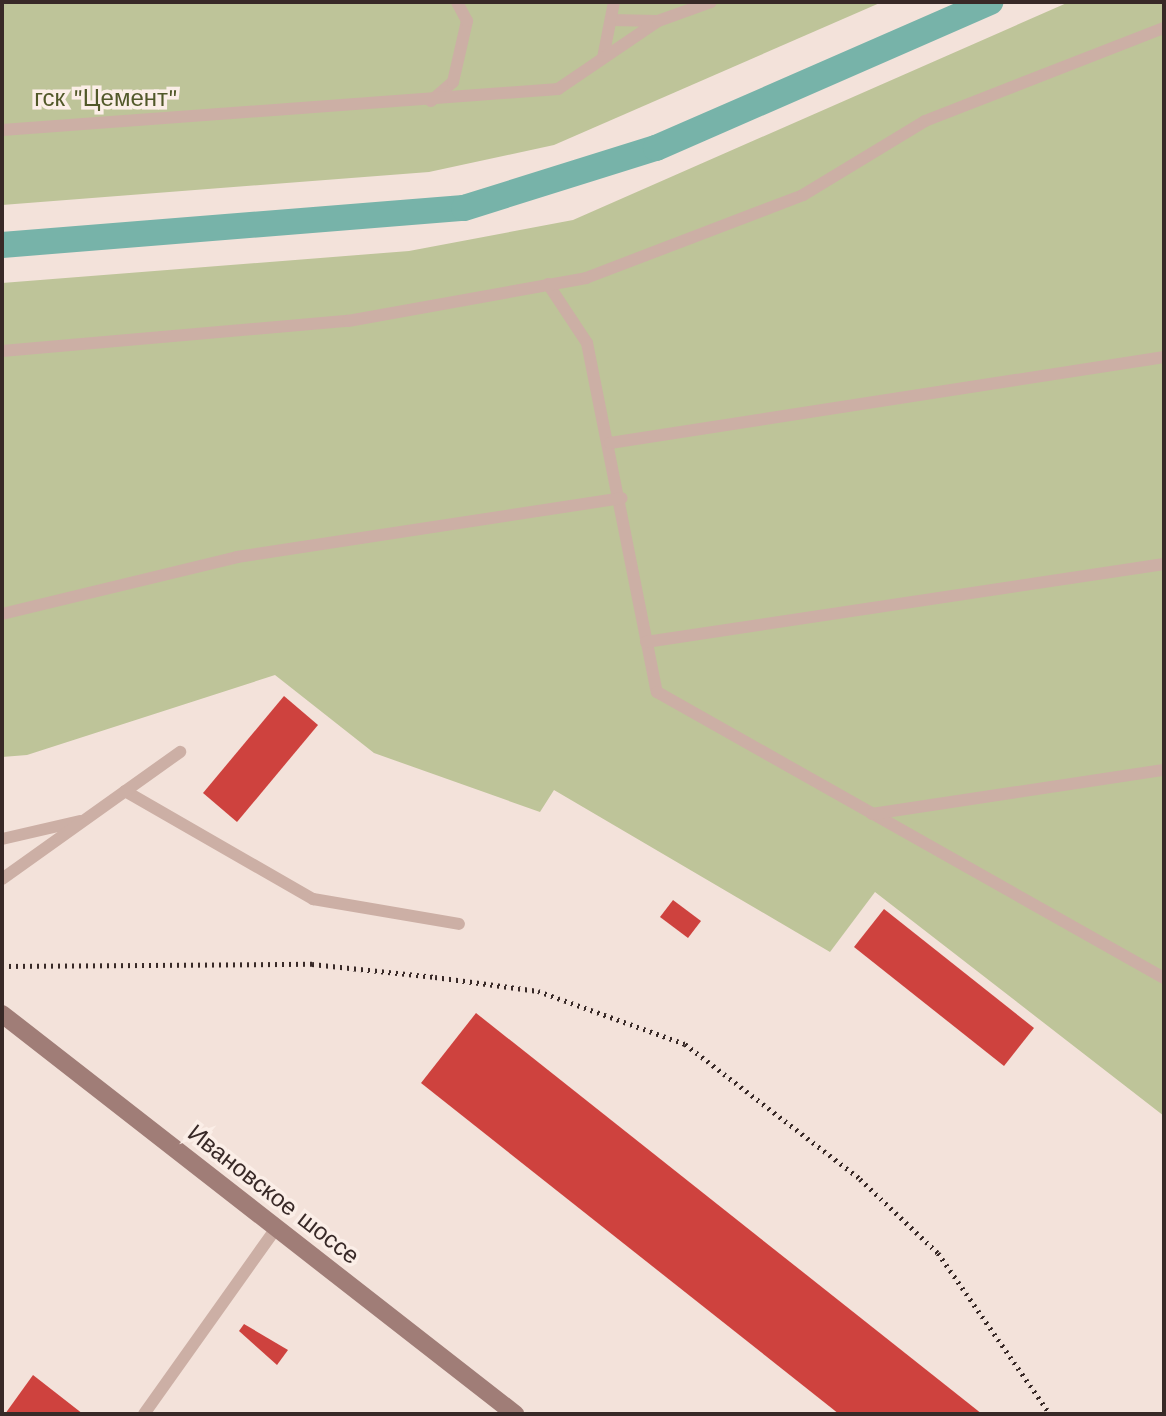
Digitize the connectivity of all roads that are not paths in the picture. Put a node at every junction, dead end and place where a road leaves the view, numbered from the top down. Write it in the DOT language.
graph roads {
  1 [pos="457,2"];
  2 [pos="614,2"];
  3 [pos="711,2"];
  4 [pos="612,20"];
  5 [pos="657,21"];
  6 [pos="1164,28"];
  7 [pos="603,58"];
  8 [pos="430,101"];
  9 [pos="2,130"];
  10 [pos="548,284"];
  11 [pos="2,351"];
  12 [pos="1164,357"];
  13 [pos="610,443"];
  14 [pos="621,498"];
  15 [pos="1164,564"];
  16 [pos="2,614"];
  17 [pos="646,642"];
  18 [pos="180,752"];
  19 [pos="1164,770"];
  20 [pos="125,791"];
  21 [pos="872,814"];
  22 [pos="85,819"];
  23 [pos="2,839"];
  24 [pos="2,879"];
  25 [pos="459,924"];
  26 [pos="1162,975"];
  27 [pos="2,1014"];
  28 [pos="276,1228"];
  29 [pos="144,1414"];
  30 [pos="515,1414"];
  1 -- 8 [label="lane"];
  2 -- 4 [label="lane"];
  3 -- 5 [label="lane"];
  4 -- 5 [label="lane"];
  4 -- 7 [label="lane"];
  5 -- 7 [label="lane"];
  6 -- 10 [label="lane"];
  7 -- 8 [label="lane"];
  8 -- 9 [label="lane"];
  10 -- 11 [label="lane"];
  10 -- 13 [label="lane"];
  12 -- 13 [label="lane"];
  13 -- 14 [label="lane"];
  14 -- 16 [label="lane"];
  14 -- 17 [label="lane"];
  15 -- 17 [label="lane"];
  17 -- 21 [label="lane"];
  18 -- 20 [label="lane"];
  19 -- 21 [label="lane"];
  20 -- 22 [label="lane"];
  20 -- 25 [label="lane"];
  21 -- 26 [label="lane"];
  22 -- 23 [label="lane"];
  22 -- 24 [label="lane"];
  27 -- 28 [label="street, Ивановское шоссе"];
  28 -- 29 [label="lane"];
  28 -- 30 [label="street, Ивановское шоссе"];
}
